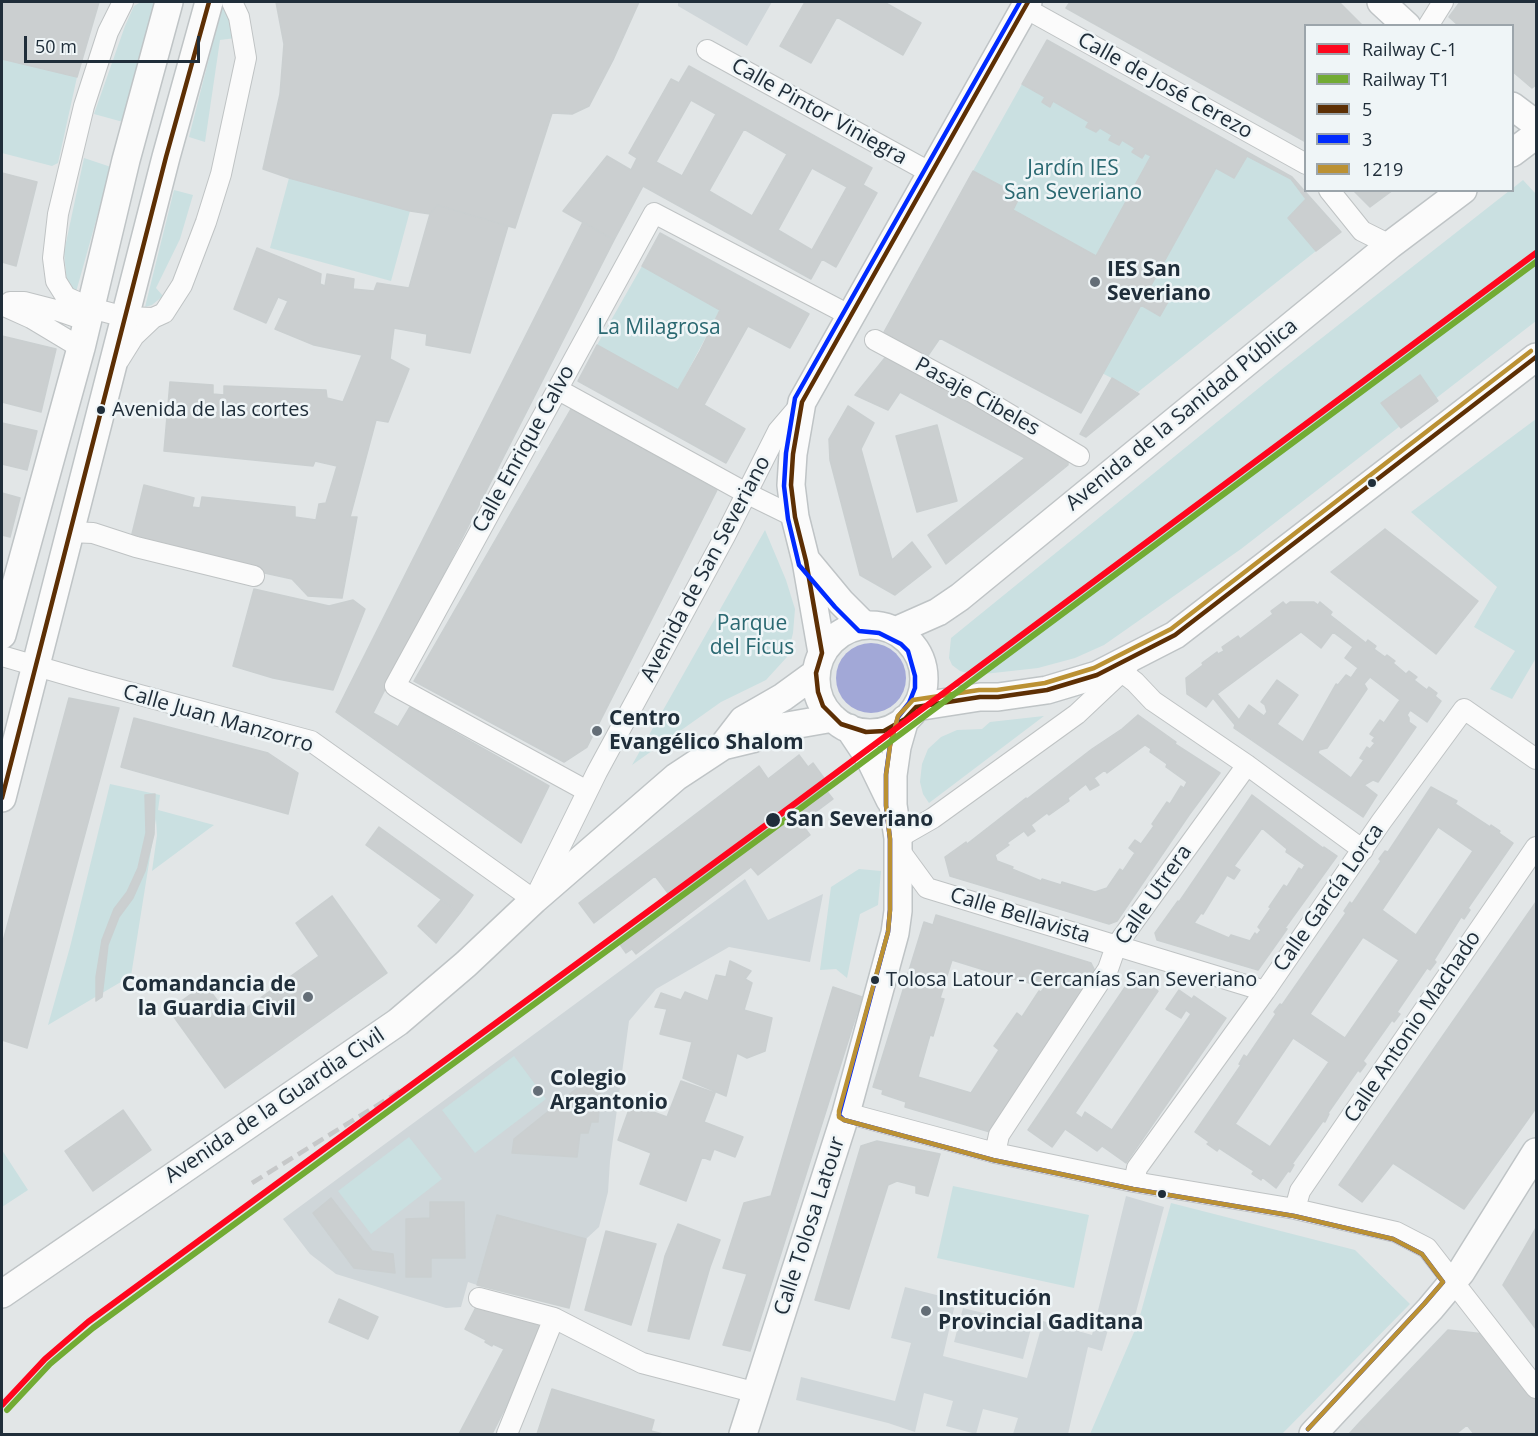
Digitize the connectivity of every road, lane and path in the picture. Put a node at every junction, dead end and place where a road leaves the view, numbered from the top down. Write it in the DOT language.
graph roads {
  1 [pos="123,2"];
  2 [pos="169,2"];
  3 [pos="208,2"];
  4 [pos="232,2"];
  5 [pos="1381,2"];
  6 [pos="1443,2"];
  7 [pos="1027,5"];
  8 [pos="1405,24"];
  9 [pos="1429,24"];
  10 [pos="707,50"];
  11 [pos="1514,108"];
  12 [pos="1536,124"];
  13 [pos="1536,135"];
  14 [pos="1514,152"];
  15 [pos="1304,163"];
  16 [pos="931,173"];
  17 [pos="1331,192"];
  18 [pos="1460,192"];
  19 [pos="1390,245"];
  20 [pos="2,303"];
  21 [pos="89,315"];
  22 [pos="851,316"];
  23 [pos="125,317"];
  24 [pos="153,318"];
  25 [pos="875,340"];
  26 [pos="81,348"];
  27 [pos="1536,357"];
  28 [pos="109,378"];
  29 [pos="557,389"];
  30 [pos="802,402"];
  31 [pos="1079,456"];
  32 [pos="746,493"];
  33 [pos="795,517"];
  34 [pos="70,532"];
  35 [pos="806,561"];
  36 [pos="254,576"];
  37 [pos="864,625"];
  38 [pos="895,631"];
  39 [pos="2,635"];
  40 [pos="1145,651"];
  41 [pos="2,656"];
  42 [pos="819,663"];
  43 [pos="35,666"];
  44 [pos="1122,672"];
  45 [pos="910,713"];
  46 [pos="841,723"];
  47 [pos="723,746"];
  48 [pos="1536,759"];
  49 [pos="1247,765"];
  50 [pos="587,791"];
  51 [pos="2,798"];
  52 [pos="893,805"];
  53 [pos="898,842"];
  54 [pos="1536,847"];
  55 [pos="1363,850"];
  56 [pos="534,900"];
  57 [pos="1116,946"];
  58 [pos="1264,991"];
  59 [pos="846,1113"];
  60 [pos="1536,1152"];
  61 [pos="995,1153"];
  62 [pos="1134,1182"];
  63 [pos="1295,1209"];
  64 [pos="1452,1282"];
  65 [pos="2,1294"];
  66 [pos="479,1298"];
  67 [pos="554,1318"];
  68 [pos="1536,1388"];
  69 [pos="757,1393"];
  70 [pos="507,1434"];
  71 [pos="743,1434"];
  72 [pos="1313,1434"];
  1 -- 21 [label="street"];
  2 -- 21 [label="main road"];
  3 -- 23 [label="main road"];
  4 -- 24 [label="street"];
  5 -- 8 [label="main road"];
  6 -- 9 [label="street"];
  7 -- 15 [label="street, Calle de José Cerezo"];
  7 -- 16 [label="main road"];
  10 -- 16 [label="street, Calle Pintor Viniegra"];
  11 -- 12 [label="main road"];
  13 -- 14 [label="main road"];
  16 -- 22 [label="main road"];
  17 -- 19 [label="street"];
  18 -- 19 [label="main road, Avenida de la Sanidad Pública"];
  19 -- 38 [label="main road, Avenida de la Sanidad Pública"];
  20 -- 21 [label="street"];
  20 -- 26 [label="street"];
  21 -- 23 [label="street"];
  21 -- 26 [label="main road"];
  22 -- 29 [label="street, Calle Enrique Calvo"];
  22 -- 30 [label="main road"];
  23 -- 24 [label="street"];
  23 -- 28 [label="main road"];
  24 -- 28 [label="street"];
  25 -- 31 [label="street, Pasaje Cibeles"];
  26 -- 39 [label="main road"];
  27 -- 40 [label="main road"];
  28 -- 34 [label="main road"];
  29 -- 32 [label="street"];
  29 -- 50 [label="street, Calle Enrique Calvo"];
  30 -- 32 [label="street, Avenida de San Severiano"];
  30 -- 33 [label="main road"];
  32 -- 33 [label="street"];
  32 -- 50 [label="street, Avenida de San Severiano"];
  33 -- 35 [label="main road"];
  34 -- 36 [label="street"];
  34 -- 43 [label="main road"];
  35 -- 37 [label="main road"];
  35 -- 42 [label="main road"];
  37 -- 38 [label="main road"];
  37 -- 42 [label="main road"];
  38 -- 45 [label="main road"];
  40 -- 44 [label="street"];
  40 -- 45 [label="main road"];
  41 -- 43 [label="street, Calle Juan Manzorro"];
  42 -- 46 [label="main road"];
  42 -- 47 [label="main road"];
  43 -- 51 [label="main road"];
  43 -- 56 [label="street, Calle Juan Manzorro"];
  44 -- 49 [label="street"];
  44 -- 53 [label="street"];
  45 -- 46 [label="main road"];
  45 -- 52 [label="main road, Calle Tolosa Latour"];
  46 -- 47 [label="main road"];
  46 -- 52 [label="main road, Calle Tolosa Latour"];
  47 -- 56 [label="main road, Avenida de la Guardia Civil"];
  48 -- 55 [label="street, Calle García Lorca"];
  49 -- 55 [label="street"];
  49 -- 57 [label="street, Calle Utrera"];
  50 -- 56 [label="street, Avenida de San Severiano"];
  52 -- 53 [label="main road, Calle Tolosa Latour"];
  53 -- 57 [label="street, Calle Bellavista"];
  53 -- 59 [label="main road, Calle Tolosa Latour"];
  54 -- 63 [label="street, Calle Antonio Machado"];
  55 -- 58 [label="street, Calle García Lorca"];
  56 -- 65 [label="main road, Avenida de la Guardia Civil"];
  57 -- 58 [label="street, Calle Bellavista"];
  57 -- 61 [label="street, Calle Utrera"];
  58 -- 62 [label="street, Calle García Lorca"];
  59 -- 61 [label="street"];
  59 -- 69 [label="main road, Calle Tolosa Latour"];
  60 -- 64 [label="main road"];
  61 -- 62 [label="street"];
  62 -- 63 [label="street"];
  63 -- 64 [label="street"];
  64 -- 68 [label="street"];
  64 -- 72 [label="main road"];
  66 -- 67 [label="street"];
  67 -- 69 [label="street"];
  67 -- 70 [label="street"];
  69 -- 71 [label="main road, Calle Tolosa Latour"];
}
